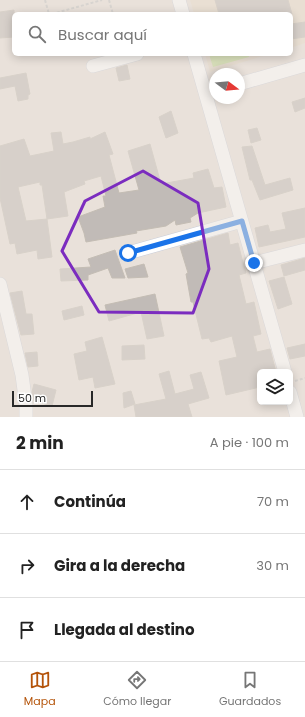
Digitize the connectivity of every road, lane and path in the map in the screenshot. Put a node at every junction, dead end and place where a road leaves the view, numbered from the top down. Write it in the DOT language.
graph roads {
  1 [pos="45,0"];
  2 [pos="102,0"];
  3 [pos="109,0"];
  4 [pos="179,0"];
  5 [pos="50,12"];
  6 [pos="58,12"];
  7 [pos="112,12"];
  8 [pos="182,12"];
  9 [pos="130,56"];
  10 [pos="195,56"];
  11 [pos="305,65"];
  12 [pos="93,66"];
  13 [pos="245,82"];
  14 [pos="209,90"];
  15 [pos="213,104"];
  16 [pos="242,221"];
  17 [pos="305,250"];
  18 [pos="128,253"];
  19 [pos="254,263"];
  20 [pos="0,284"];
  21 [pos="284,369"];
  22 [pos="305,378"];
  23 [pos="293,382"];
  24 [pos="293,403"];
  25 [pos="26,417"];
  26 [pos="297,417"];
  1 -- 5 [label="path"];
  2 -- 6 [label="path"];
  3 -- 7 [label="path"];
  4 -- 8 [label="street"];
  9 -- 12 [label="street"];
  10 -- 14 [label="street"];
  11 -- 13 [label="street"];
  15 -- 16 [label="street"];
  16 -- 18 [label="street"];
  16 -- 19 [label="street"];
  17 -- 19 [label="street"];
  19 -- 21 [label="street"];
  20 -- 25 [label="street"];
  22 -- 23 [label="path"];
  24 -- 26 [label="street"];
}
